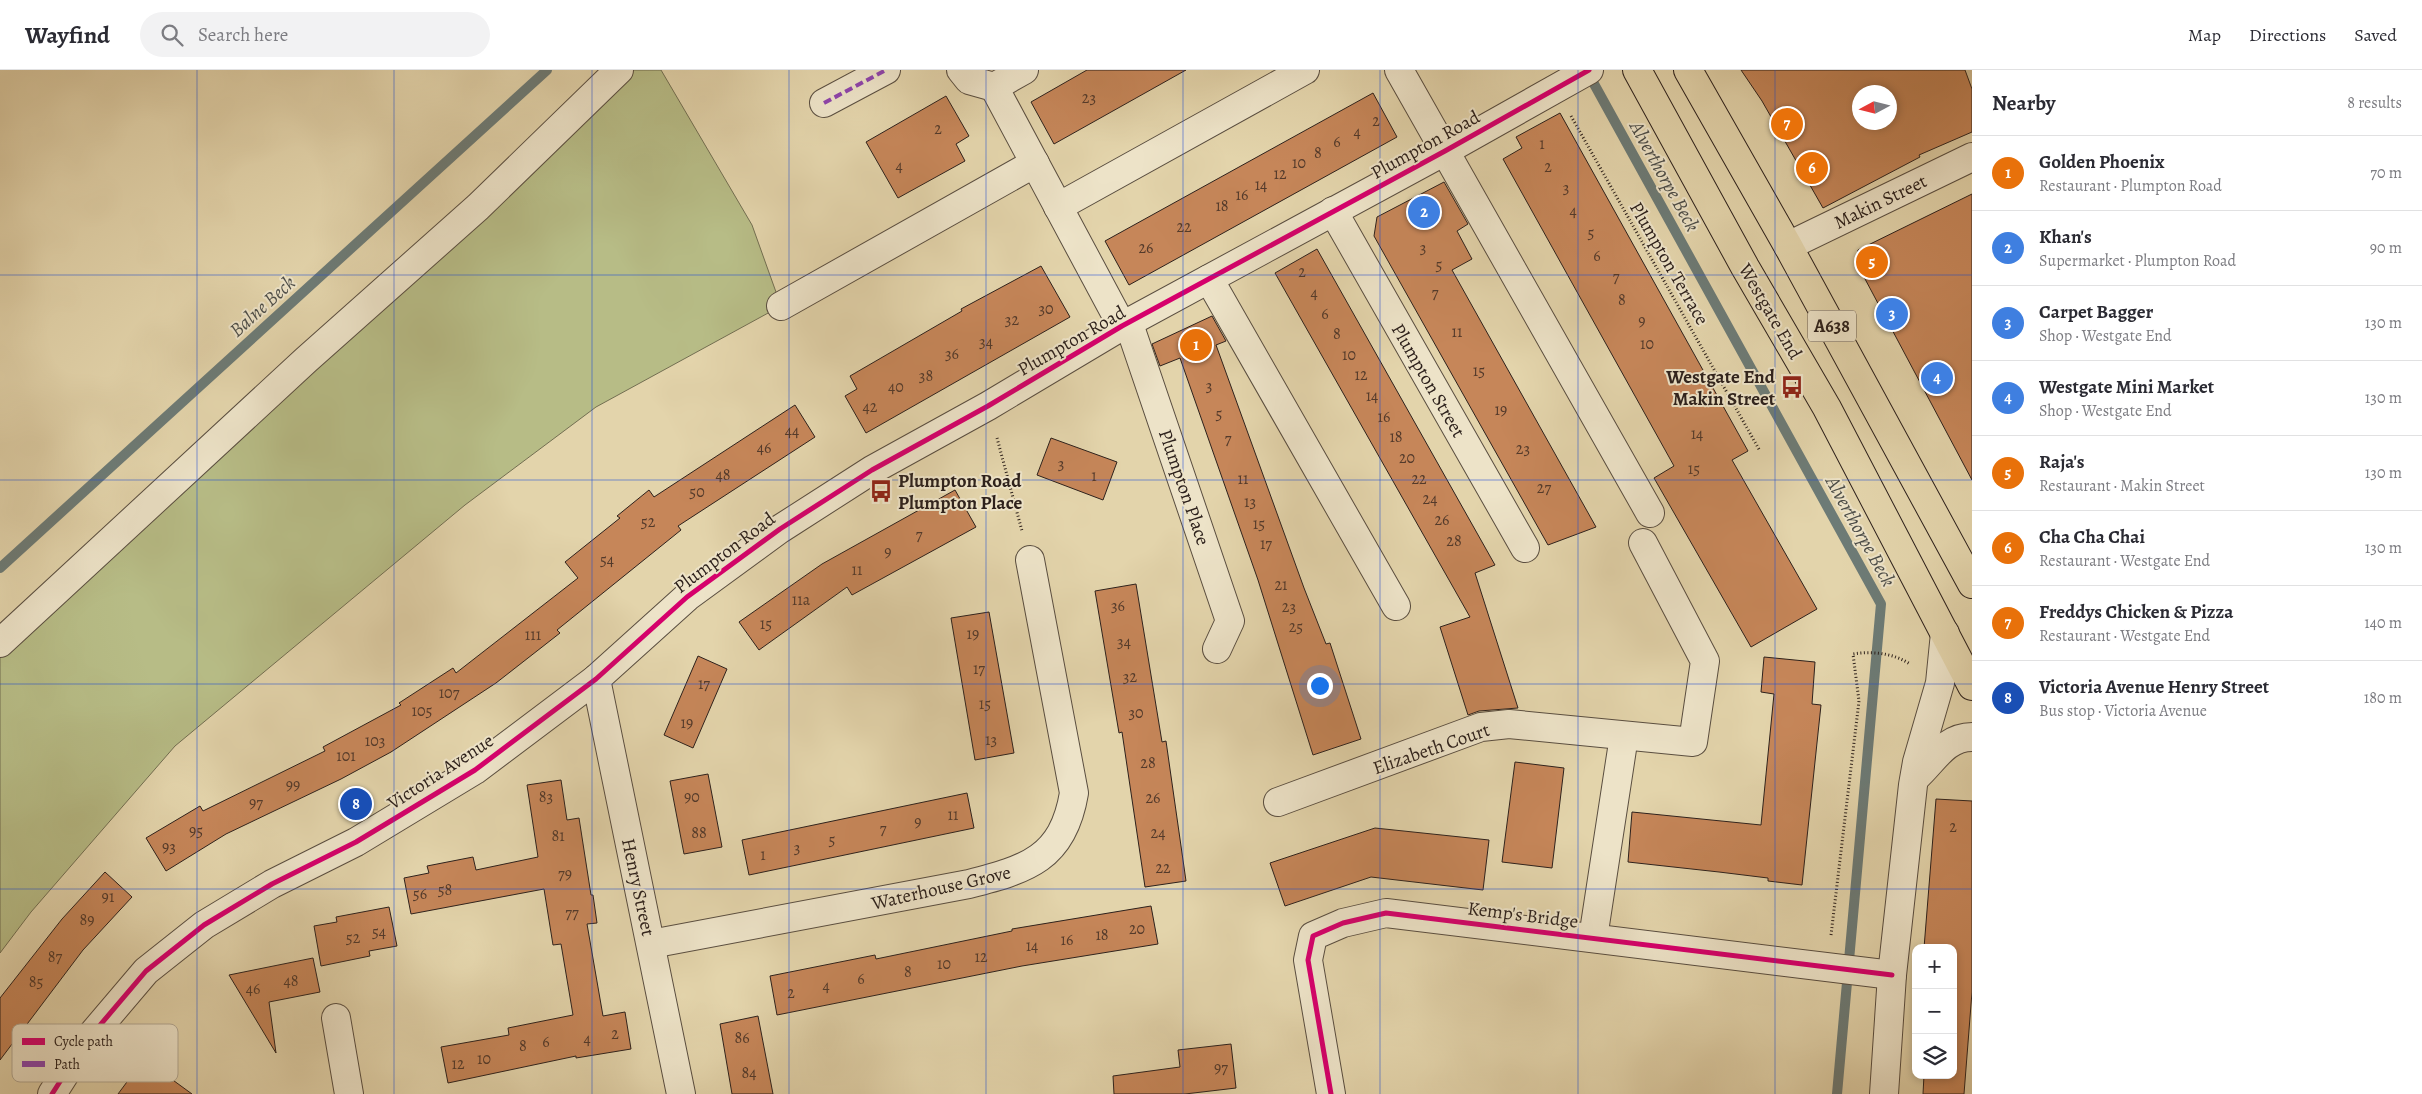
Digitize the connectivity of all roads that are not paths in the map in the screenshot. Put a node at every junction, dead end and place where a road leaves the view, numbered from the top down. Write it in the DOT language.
graph roads {
  1 [pos="619,70"];
  2 [pos="886,70"];
  3 [pos="961,70"];
  4 [pos="1024,70"];
  5 [pos="1305,70"];
  6 [pos="1399,70"];
  7 [pos="1588,70"];
  8 [pos="1637,70"];
  9 [pos="1688,70"];
  10 [pos="994,86"];
  11 [pos="824,103"];
  12 [pos="1445,151"];
  13 [pos="1972,157"];
  14 [pos="1035,163"];
  15 [pos="1058,207"];
  16 [pos="1334,211"];
  17 [pos="1788,246"];
  18 [pos="1209,279"];
  19 [pos="781,306"];
  20 [pos="1125,325"];
  21 [pos="1650,513"];
  22 [pos="1643,543"];
  23 [pos="1525,548"];
  24 [pos="1030,560"];
  25 [pos="1972,584"];
  26 [pos="1396,606"];
  27 [pos="1945,633"];
  28 [pos="0,643"];
  29 [pos="1217,649"];
  30 [pos="596,679"];
  31 [pos="1972,686"];
  32 [pos="1624,736"];
  33 [pos="1972,737"];
  34 [pos="1915,778"];
  35 [pos="1278,802"];
  36 [pos="1593,938"];
  37 [pos="651,944"];
  38 [pos="1892,975"];
  39 [pos="336,1018"];
  40 [pos="101,1024"];
  41 [pos="60,1082"];
  42 [pos="52,1094"];
  43 [pos="349,1094"];
  44 [pos="681,1094"];
  45 [pos="1332,1094"];
  46 [pos="1884,1094"];
  1 -- 28 [label="street"];
  2 -- 11 [label="street"];
  3 -- 10 [label="street"];
  4 -- 10 [label="street"];
  5 -- 15 [label="street"];
  6 -- 12 [label="street"];
  7 -- 12 [label="street, Plumpton Road"];
  8 -- 27 [label="highway, Westgate End / A638"];
  9 -- 17 [label="highway, A638"];
  10 -- 14 [label="street, Plumpton Place"];
  12 -- 16 [label="street, Plumpton Road"];
  12 -- 21 [label="street"];
  13 -- 17 [label="street, Makin Street"];
  14 -- 15 [label="street, Plumpton Place"];
  14 -- 19 [label="street"];
  15 -- 20 [label="street, Plumpton Place"];
  16 -- 18 [label="street, Plumpton Road"];
  16 -- 23 [label="street, Plumpton Street"];
  17 -- 25 [label="highway, A638"];
  18 -- 20 [label="street, Plumpton Road"];
  18 -- 26 [label="street"];
  20 -- 29 [label="street, Plumpton Place"];
  20 -- 30 [label="street, Plumpton Road"];
  22 -- 32 [label="street, Elizabeth Court"];
  24 -- 37 [label="street, Waterhouse Grove"];
  27 -- 31 [label="highway, Westgate End / A638"];
  27 -- 34 [label="street"];
  30 -- 37 [label="street, Henry Street"];
  30 -- 40 [label="street, Victoria Avenue"];
  32 -- 35 [label="street, Elizabeth Court"];
  32 -- 36 [label="street"];
  33 -- 34 [label="street"];
  34 -- 38 [label="street"];
  36 -- 38 [label="street, Kemp's Bridge"];
  36 -- 45 [label="street, Kemp's Bridge"];
  37 -- 44 [label="street, Henry Street"];
  38 -- 46 [label="street"];
  39 -- 43 [label="street"];
  41 -- 42 [label="street, Victoria Avenue"];
}
